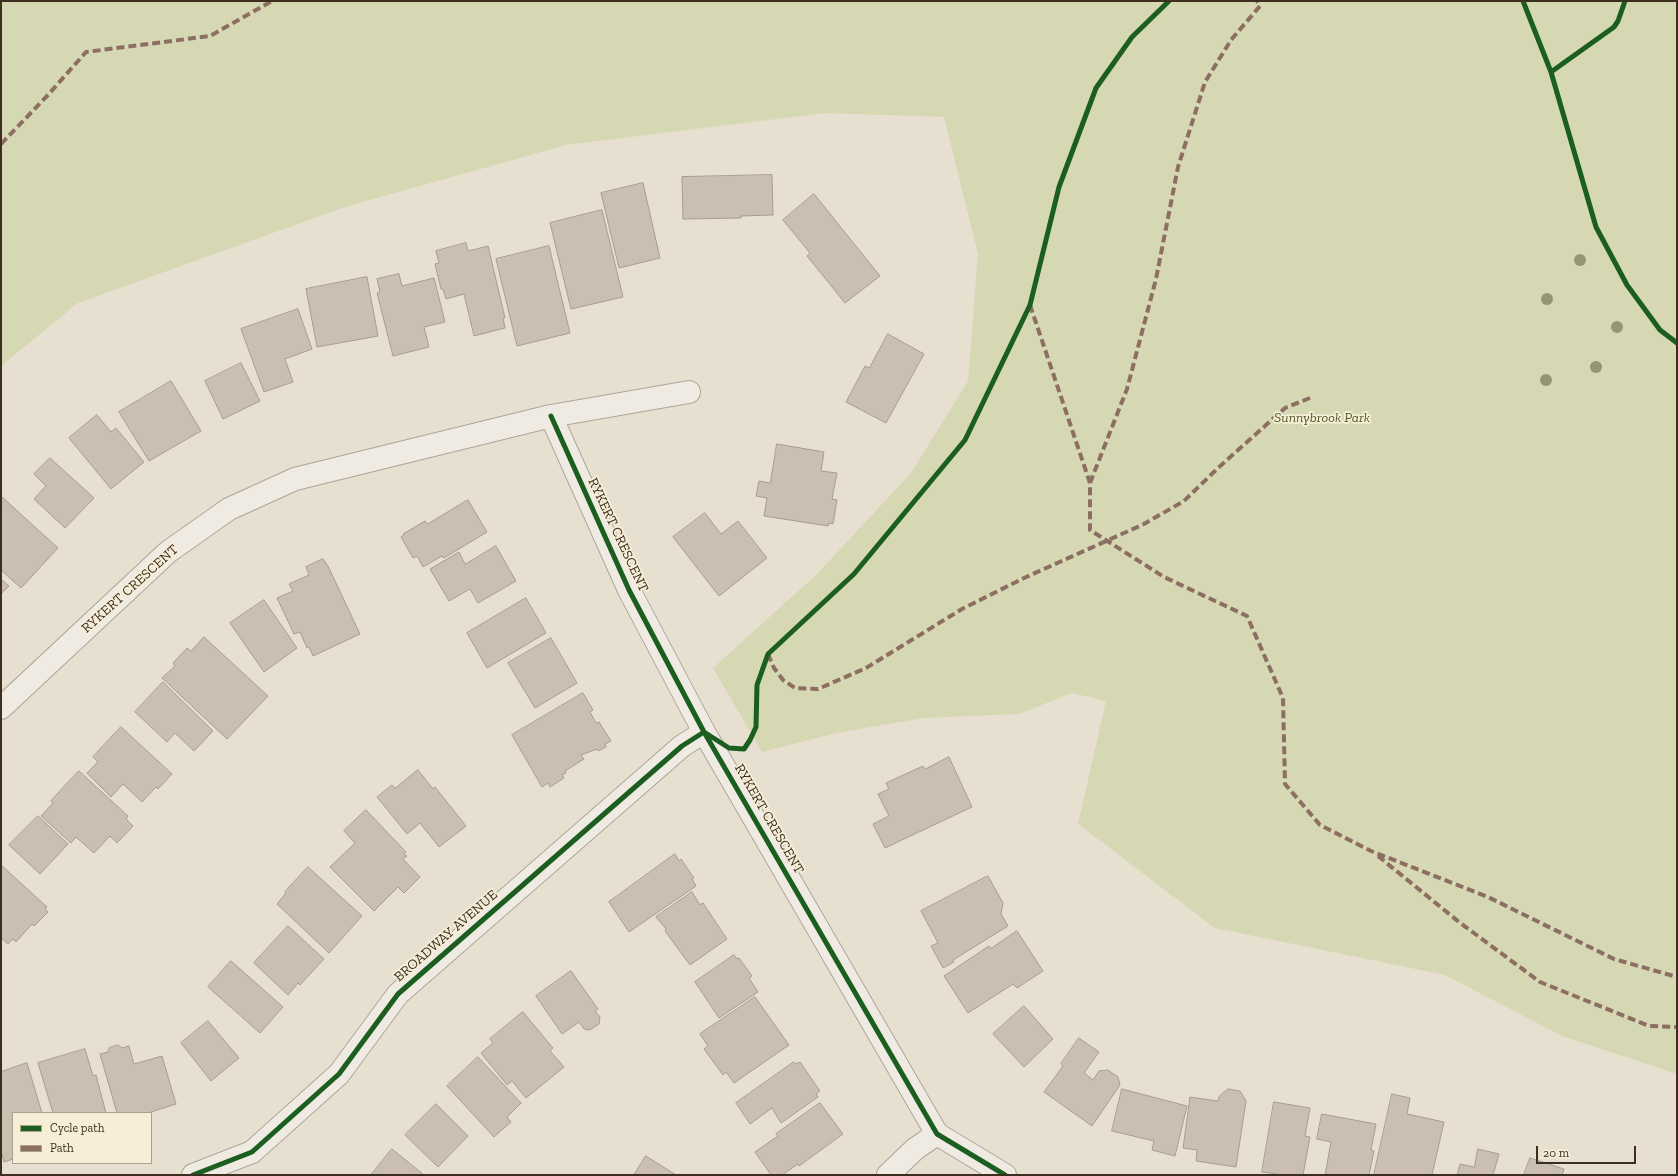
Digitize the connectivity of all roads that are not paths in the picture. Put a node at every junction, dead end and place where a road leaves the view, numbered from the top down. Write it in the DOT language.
graph roads {
  1 [pos="689,392"];
  2 [pos="551,416"];
  3 [pos="1,708"];
  4 [pos="704,732"];
  5 [pos="937,1134"];
  6 [pos="193,1175"];
  7 [pos="888,1175"];
  8 [pos="1005,1175"];
  1 -- 2 [label="street, RYKERT CRESCENT"];
  2 -- 3 [label="street, RYKERT CRESCENT"];
  2 -- 4 [label="street, RYKERT CRESCENT"];
  4 -- 5 [label="street, RYKERT CRESCENT"];
  4 -- 6 [label="street, BROADWAY AVENUE"];
  5 -- 7 [label="street"];
  5 -- 8 [label="street, RYKERT CRESCENT"];
}
